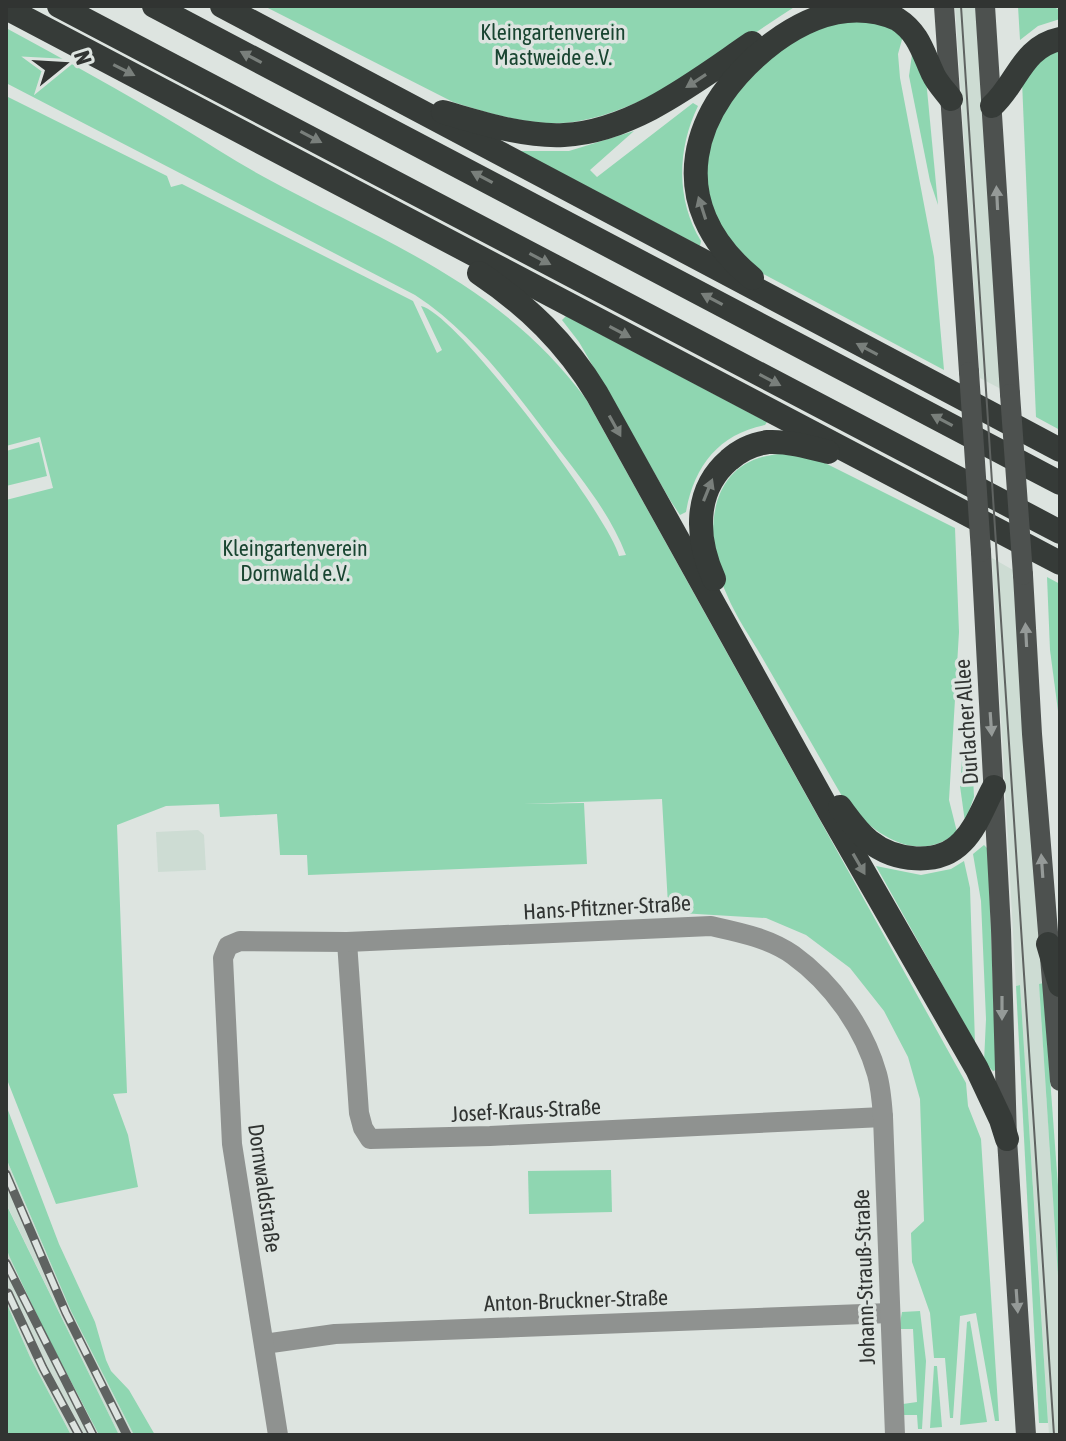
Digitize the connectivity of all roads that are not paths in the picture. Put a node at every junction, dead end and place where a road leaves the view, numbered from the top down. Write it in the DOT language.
graph roads {
  1 [pos="59,6"];
  2 [pos="154,6"];
  3 [pos="222,6"];
  4 [pos="807,6"];
  5 [pos="944,6"];
  6 [pos="985,6"];
  7 [pos="6,8"];
  8 [pos="1060,39"];
  9 [pos="394,99"];
  10 [pos="951,99"];
  11 [pos="992,106"];
  12 [pos="402,218"];
  13 [pos="788,308"];
  14 [pos="1060,450"];
  15 [pos="873,464"];
  16 [pos="1060,483"];
  17 [pos="1060,532"];
  18 [pos="1060,563"];
  19 [pos="994,787"];
  20 [pos="347,942"];
  21 [pos="1048,944"];
  22 [pos="228,946"];
  23 [pos="1060,985"];
  24 [pos="1060,1081"];
  25 [pos="883,1117"];
  26 [pos="1007,1139"];
  27 [pos="890,1313"];
  28 [pos="264,1344"];
  29 [pos="278,1435"];
  30 [pos="895,1435"];
  31 [pos="1026,1435"];
  1 -- 17 [label="highway, one-way"];
  16 -- 2 [label="highway, one-way"];
  3 -- 9 [label="highway"];
  4 -- 9 [label="highway, one-way"];
  5 -- 10 [label="main road, Durlacher Allee"];
  6 -- 11 [label="main road"];
  7 -- 12 [label="highway, one-way"];
  8 -- 11 [label="highway"];
  9 -- 13 [label="highway"];
  13 -- 10 [label="highway, one-way"];
  10 -- 19 [label="main road, Durlacher Allee, one-way, bridge"];
  21 -- 11 [label="main road, one-way, bridge"];
  12 -- 15 [label="highway, one-way"];
  12 -- 26 [label="highway, one-way"];
  14 -- 13 [label="highway, one-way"];
  15 -- 18 [label="highway"];
  19 -- 15 [label="highway, one-way"];
  19 -- 26 [label="main road, Durlacher Allee, one-way"];
  20 -- 22 [label="street, Hans-Pfitzner-Straße"];
  20 -- 25 [label="street, Hans-Pfitzner-Straße"];
  20 -- 25 [label="street, Josef-Kraus-Straße"];
  21 -- 23 [label="highway"];
  21 -- 24 [label="main road"];
  22 -- 28 [label="street, Dornwaldstraße"];
  25 -- 27 [label="street, Johann-Strauß-Straße"];
  26 -- 31 [label="main road, Durlacher Allee, one-way"];
  27 -- 28 [label="street, Anton-Bruckner-Straße"];
  27 -- 30 [label="street, Johann-Strauß-Straße"];
  28 -- 29 [label="street, Dornwaldstraße"];
}
